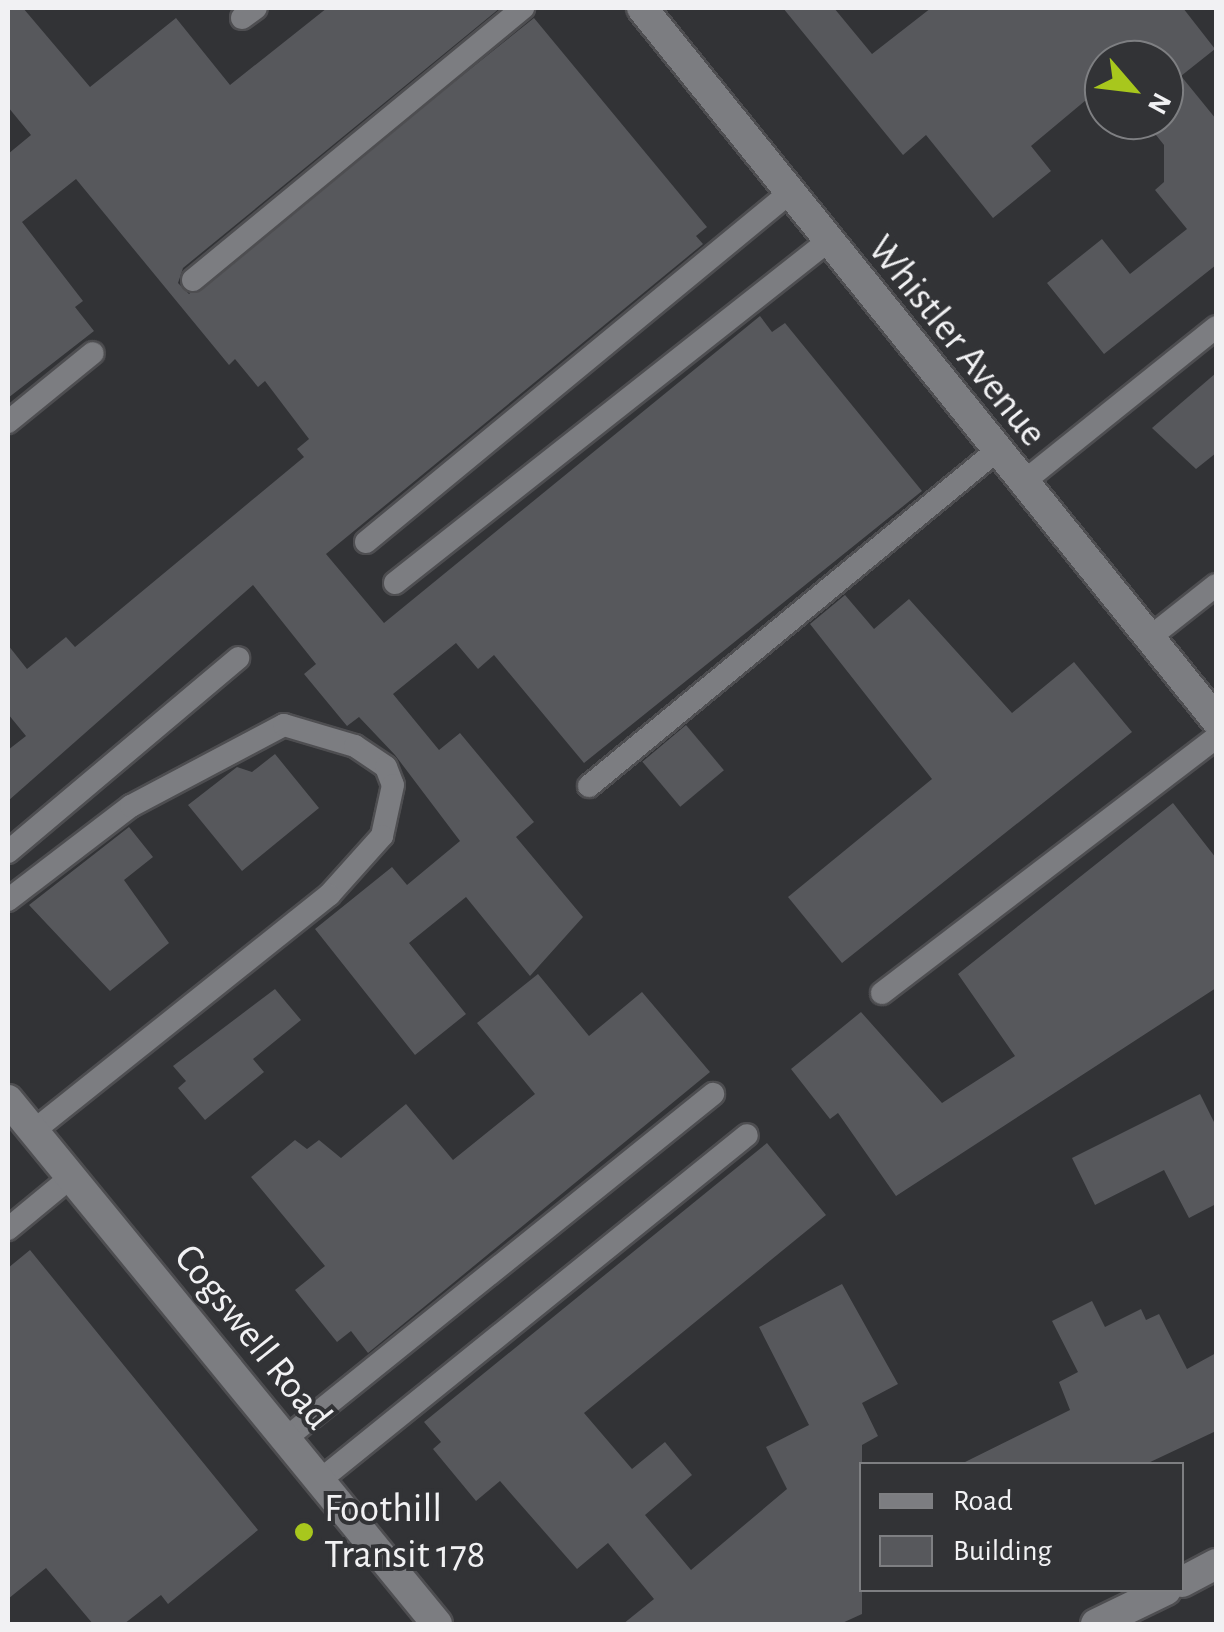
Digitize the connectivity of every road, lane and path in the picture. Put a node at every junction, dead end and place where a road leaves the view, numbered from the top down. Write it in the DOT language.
graph roads {
  1 [pos="523,8"];
  2 [pos="642,8"];
  3 [pos="788,194"];
  4 [pos="827,242"];
  5 [pos="192,280"];
  6 [pos="1216,327"];
  7 [pos="93,353"];
  8 [pos="8,422"];
  9 [pos="995,452"];
  10 [pos="1021,484"];
  11 [pos="366,542"];
  12 [pos="395,583"];
  13 [pos="1216,586"];
  14 [pos="1149,638"];
  15 [pos="238,658"];
  16 [pos="1216,720"];
  17 [pos="1216,738"];
  18 [pos="589,786"];
  19 [pos="8,852"];
  20 [pos="8,900"];
  21 [pos="882,994"];
  22 [pos="712,1094"];
  23 [pos="8,1100"];
  24 [pos="33,1131"];
  25 [pos="747,1135"];
  26 [pos="71,1177"];
  27 [pos="8,1229"];
  28 [pos="285,1439"];
  29 [pos="319,1481"];
  30 [pos="1216,1564"];
  31 [pos="1184,1581"];
  32 [pos="1162,1592"];
  33 [pos="426,1621"];
  34 [pos="1096,1624"];
  1 -- 5 [label="lane"];
  2 -- 3 [label="street, Whistler Avenue"];
  3 -- 4 [label="street, Whistler Avenue"];
  3 -- 11 [label="lane"];
  4 -- 9 [label="street, Whistler Avenue"];
  4 -- 12 [label="lane"];
  6 -- 10 [label="lane"];
  7 -- 8 [label="lane"];
  9 -- 10 [label="street, Whistler Avenue"];
  9 -- 18 [label="lane"];
  10 -- 14 [label="street, Whistler Avenue"];
  13 -- 14 [label="lane"];
  14 -- 16 [label="street, Whistler Avenue"];
  15 -- 19 [label="lane"];
  17 -- 21 [label="lane"];
  20 -- 24 [label="lane"];
  22 -- 28 [label="lane"];
  23 -- 24 [label="street, Cogswell Road"];
  24 -- 26 [label="street, Cogswell Road"];
  25 -- 29 [label="lane"];
  26 -- 27 [label="lane"];
  26 -- 28 [label="street, Cogswell Road"];
  28 -- 29 [label="street, Cogswell Road"];
  29 -- 33 [label="street, Cogswell Road"];
  30 -- 31 [label="street"];
  32 -- 34 [label="street"];
}
